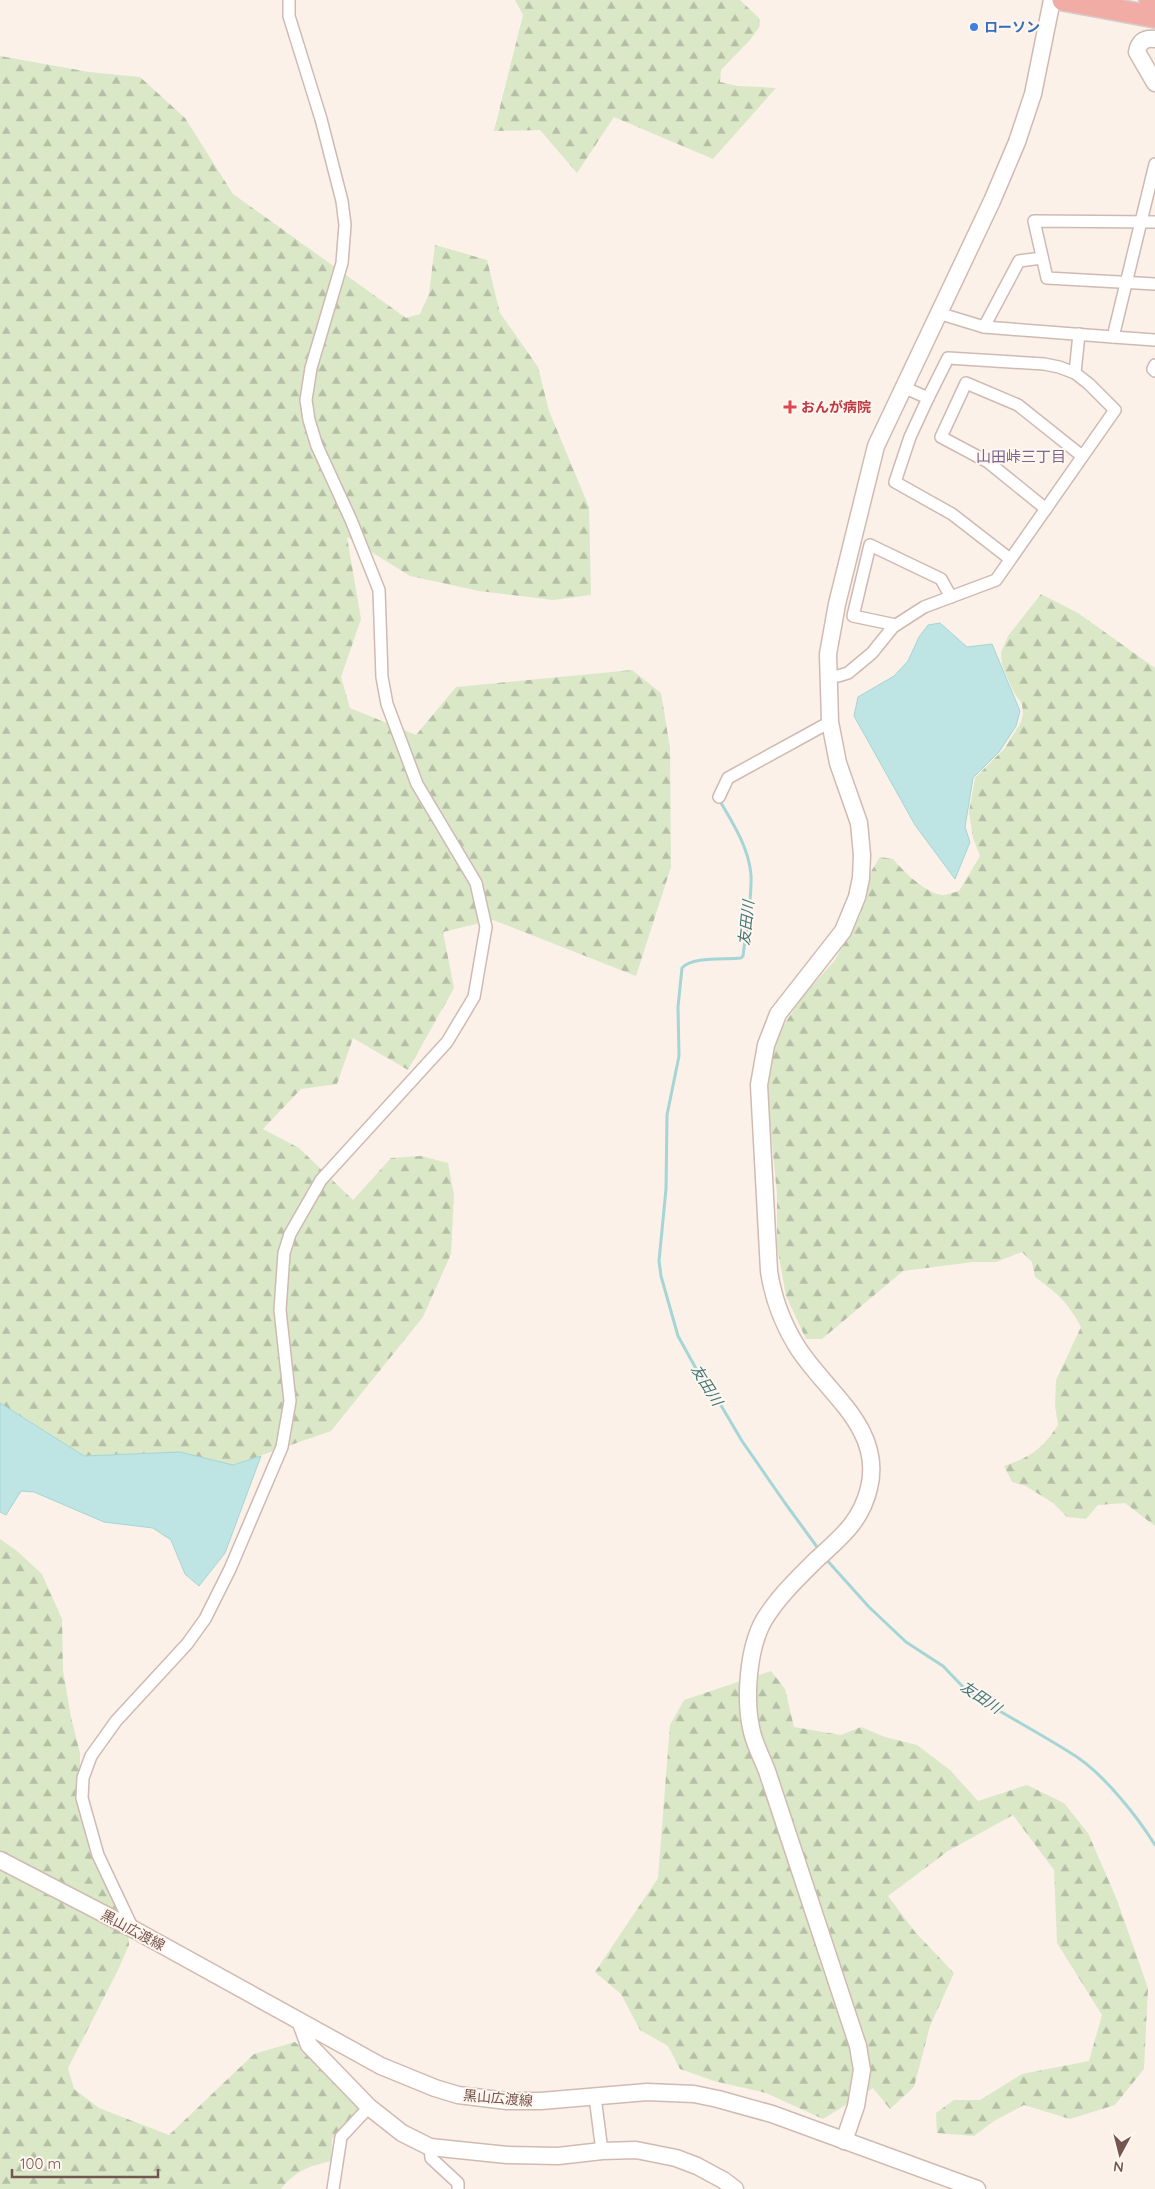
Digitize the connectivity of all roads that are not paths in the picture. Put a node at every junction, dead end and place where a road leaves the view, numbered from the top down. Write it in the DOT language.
graph roads {
  1 [pos="289,0"];
  2 [pos="1052,0"];
  3 [pos="1063,0"];
  4 [pos="1150,0"];
  5 [pos="1155,1"];
  6 [pos="1155,17"];
  7 [pos="1155,39"];
  8 [pos="1155,83"];
  9 [pos="1155,165"];
  10 [pos="1142,222"];
  11 [pos="1155,222"];
  12 [pos="1042,258"];
  13 [pos="1126,283"];
  14 [pos="1155,284"];
  15 [pos="938,313"];
  16 [pos="984,327"];
  17 [pos="1080,334"];
  18 [pos="1113,337"];
  19 [pos="1155,340"];
  20 [pos="1155,364"];
  21 [pos="1155,371"];
  22 [pos="1075,373"];
  23 [pos="903,387"];
  24 [pos="928,398"];
  25 [pos="1082,456"];
  26 [pos="1046,509"];
  27 [pos="1010,559"];
  28 [pos="951,597"];
  29 [pos="896,625"];
  30 [pos="828,676"];
  31 [pos="830,722"];
  32 [pos="719,797"];
  33 [pos="0,1860"];
  34 [pos="133,1929"];
  35 [pos="301,2023"];
  36 [pos="595,2097"];
  37 [pos="369,2107"];
  38 [pos="844,2141"];
  39 [pos="430,2147"];
  40 [pos="602,2151"];
  41 [pos="333,2189"];
  42 [pos="458,2189"];
  43 [pos="735,2189"];
  44 [pos="976,2189"];
  1 -- 34 [label="street"];
  2 -- 15 [label="street"];
  3 -- 6 [label="highway"];
  4 -- 5 [label="highway"];
  7 -- 8 [label="street"];
  9 -- 10 [label="street"];
  10 -- 11 [label="street"];
  10 -- 12 [label="street"];
  10 -- 13 [label="street"];
  12 -- 13 [label="street"];
  12 -- 16 [label="street"];
  13 -- 14 [label="street"];
  13 -- 18 [label="street"];
  15 -- 16 [label="street"];
  15 -- 23 [label="street"];
  16 -- 17 [label="street"];
  17 -- 18 [label="street"];
  17 -- 22 [label="street"];
  18 -- 19 [label="street"];
  20 -- 21 [label="street"];
  22 -- 24 [label="street"];
  22 -- 25 [label="street"];
  23 -- 24 [label="street"];
  23 -- 30 [label="street"];
  24 -- 27 [label="street"];
  25 -- 26 [label="street"];
  25 -- 26 [label="street"];
  26 -- 27 [label="street"];
  27 -- 28 [label="street"];
  28 -- 29 [label="street"];
  28 -- 29 [label="street"];
  29 -- 30 [label="street"];
  30 -- 31 [label="street"];
  31 -- 32 [label="street"];
  31 -- 38 [label="street"];
  33 -- 34 [label="street, 黒山広渡線"];
  34 -- 35 [label="street, 黒山広渡線"];
  35 -- 36 [label="street, 黒山広渡線"];
  35 -- 37 [label="street"];
  36 -- 38 [label="street, 黒山広渡線"];
  36 -- 40 [label="street"];
  37 -- 39 [label="street"];
  37 -- 41 [label="street"];
  38 -- 44 [label="street, 黒山広渡線"];
  39 -- 40 [label="street"];
  39 -- 42 [label="street"];
  40 -- 43 [label="street"];
}
